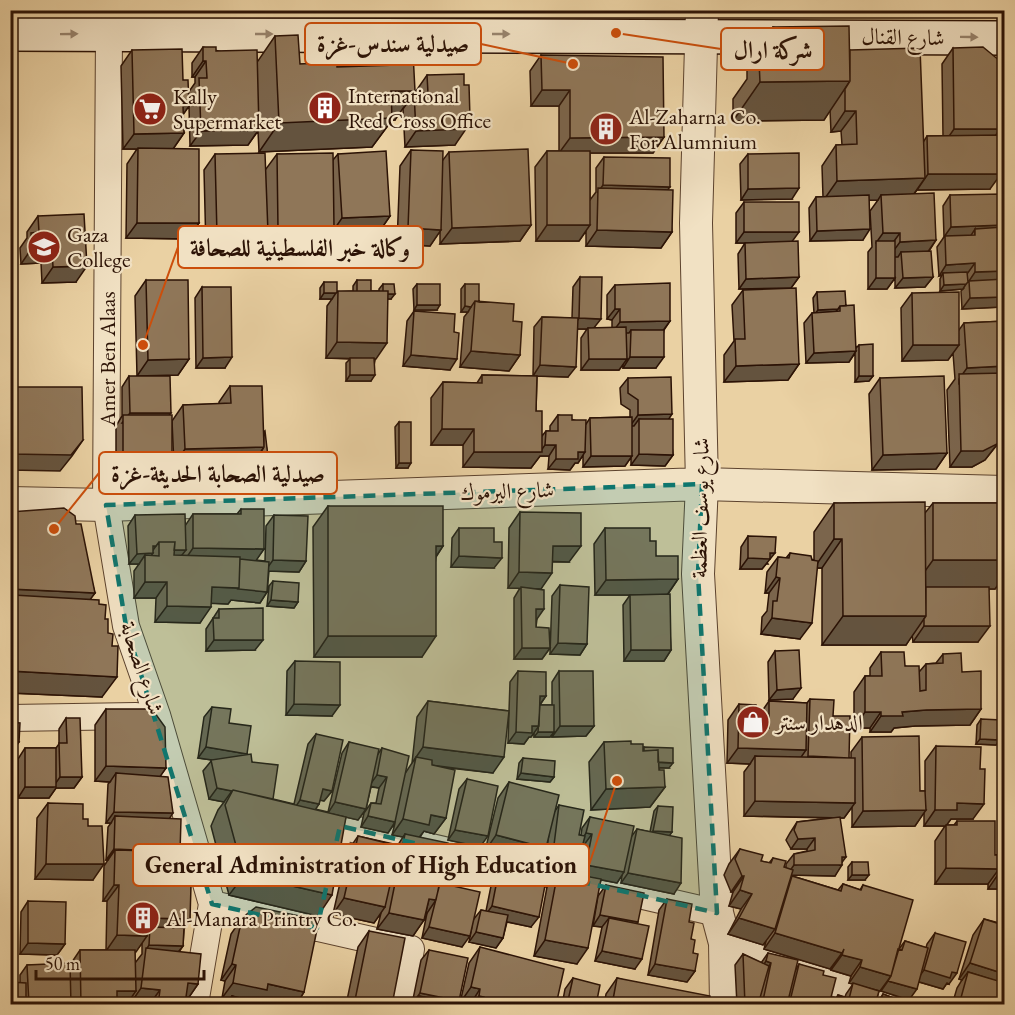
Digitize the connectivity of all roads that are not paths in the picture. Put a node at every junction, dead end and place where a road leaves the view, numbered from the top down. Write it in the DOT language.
graph roads {
  1 [pos="702,23"];
  2 [pos="109,33"];
  3 [pos="10,34"];
  4 [pos="1005,38"];
  5 [pos="702,484"];
  6 [pos="1005,492"];
  7 [pos="10,503"];
  8 [pos="106,505"];
  9 [pos="157,715"];
  10 [pos="10,718"];
  11 [pos="212,904"];
  12 [pos="717,913"];
  13 [pos="317,928"];
  14 [pos="725,943"];
  15 [pos="195,1005"];
  16 [pos="401,1005"];
  17 [pos="726,1005"];
  18 [pos="893,1005"];
  2 -- 1 [label="main road, شارع القنال, one-way"];
  1 -- 4 [label="main road, شارع القنال, one-way"];
  1 -- 5 [label="street, شارع يوسف العظمة"];
  3 -- 2 [label="main road, شارع القنال, one-way"];
  2 -- 8 [label="street, Amer Ben Alaas"];
  5 -- 6 [label="street, شارع اليرموك"];
  5 -- 8 [label="street, شارع اليرموك"];
  5 -- 12 [label="street, شارع يوسف العظمة"];
  7 -- 8 [label="street, شارع اليرموك"];
  8 -- 9 [label="street, شارع الصحابة"];
  9 -- 10 [label="street"];
  9 -- 11 [label="street, شارع الصحابة"];
  11 -- 13 [label="street"];
  11 -- 15 [label="street, شارع الصحابة"];
  12 -- 13 [label="street"];
  12 -- 14 [label="street, شارع يوسف العظمة"];
  13 -- 16 [label="street"];
  14 -- 17 [label="street, شارع يوسف العظمة"];
  14 -- 18 [label="street"];
}
